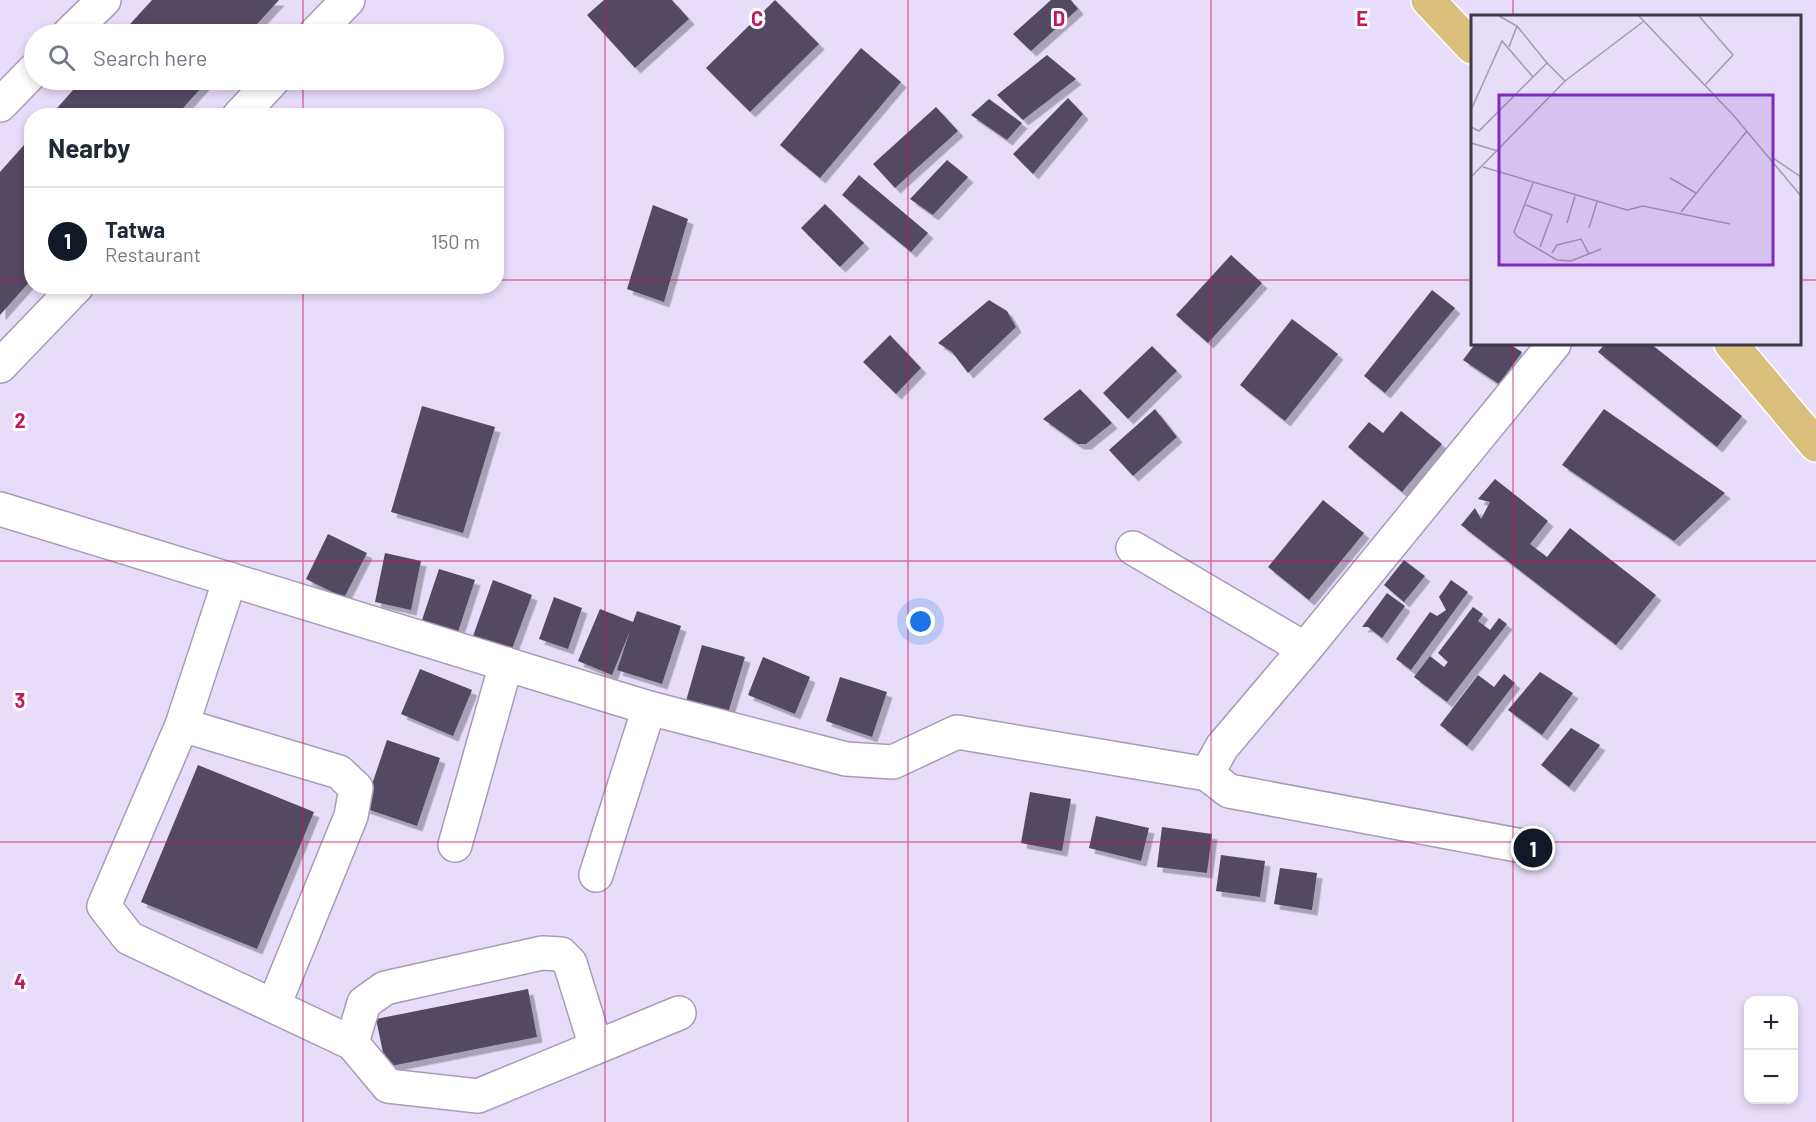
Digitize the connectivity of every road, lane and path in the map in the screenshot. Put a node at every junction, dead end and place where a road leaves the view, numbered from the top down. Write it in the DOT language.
graph roads {
  1 [pos="104,0"];
  2 [pos="348,0"];
  3 [pos="1428,0"];
  4 [pos="79,24"];
  5 [pos="325,24"];
  6 [pos="1471,45"];
  7 [pos="24,80"];
  8 [pos="264,90"];
  9 [pos="0,105"];
  10 [pos="247,108"];
  11 [pos="69,294"];
  12 [pos="1553,345"];
  13 [pos="1732,345"];
  14 [pos="0,366"];
  15 [pos="1816,445"];
  16 [pos="0,509"];
  17 [pos="1133,548"];
  18 [pos="230,579"];
  19 [pos="1305,649"];
  20 [pos="506,664"];
  21 [pos="649,708"];
  22 [pos="182,725"];
  23 [pos="1207,774"];
  24 [pos="455,845"];
  25 [pos="1533,848"];
  26 [pos="596,875"];
  27 [pos="274,1005"];
  28 [pos="679,1013"];
  29 [pos="352,1043"];
  30 [pos="596,1047"];
  1 -- 4 [label="street"];
  2 -- 5 [label="street"];
  3 -- 6 [label="main road"];
  7 -- 9 [label="street"];
  8 -- 10 [label="street"];
  11 -- 14 [label="street"];
  12 -- 19 [label="street"];
  13 -- 15 [label="main road"];
  16 -- 18 [label="street"];
  17 -- 19 [label="street"];
  18 -- 20 [label="street"];
  18 -- 22 [label="street"];
  19 -- 23 [label="street"];
  20 -- 21 [label="street"];
  20 -- 24 [label="street"];
  21 -- 23 [label="street"];
  21 -- 26 [label="street"];
  22 -- 27 [label="street"];
  22 -- 27 [label="street"];
  23 -- 25 [label="street"];
  27 -- 29 [label="street"];
  28 -- 30 [label="street"];
  29 -- 30 [label="street"];
  29 -- 30 [label="street"];
}
